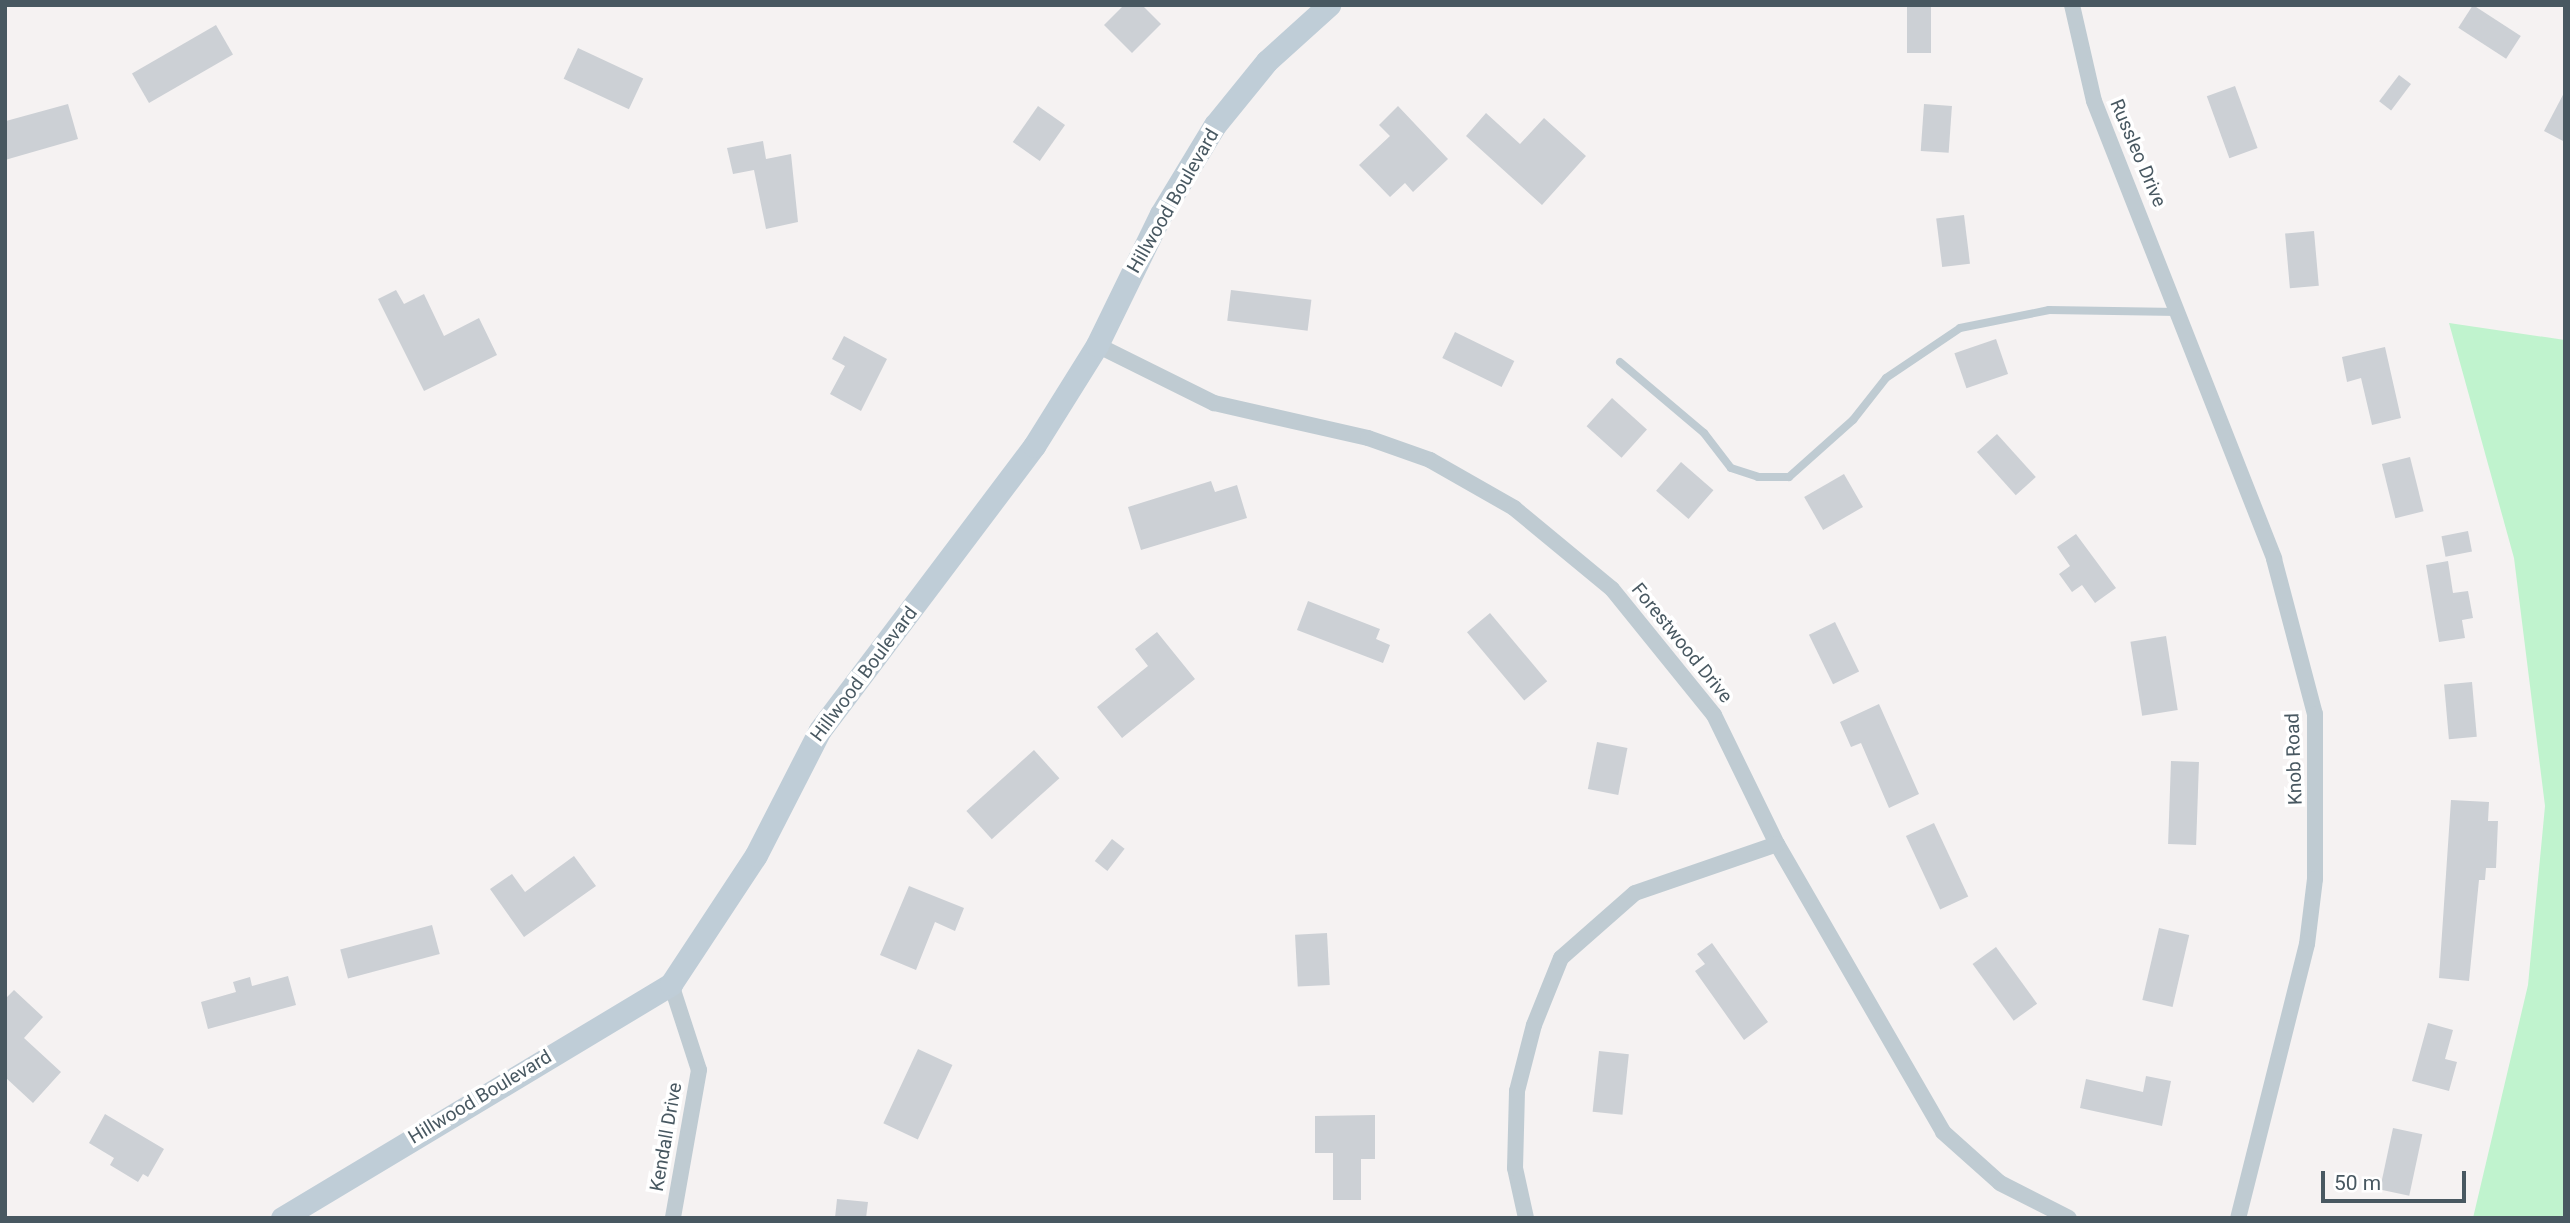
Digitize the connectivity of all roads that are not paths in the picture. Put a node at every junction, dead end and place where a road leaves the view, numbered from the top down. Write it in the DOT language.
graph roads {
  1 [pos="1329,5"];
  2 [pos="2072,5"];
  3 [pos="2181,312"];
  4 [pos="1097,345"];
  5 [pos="1620,362"];
  6 [pos="1777,844"];
  7 [pos="671,984"];
  8 [pos="282,1218"];
  9 [pos="673,1218"];
  10 [pos="1526,1218"];
  11 [pos="2069,1218"];
  12 [pos="2238,1218"];
  1 -- 4 [label="street, Hillwood Boulevard"];
  2 -- 3 [label="street, Russleo Drive"];
  3 -- 5 [label="lane"];
  3 -- 12 [label="street, Knob Road"];
  4 -- 6 [label="street, Forestwood Drive"];
  4 -- 7 [label="street, Hillwood Boulevard"];
  6 -- 10 [label="street"];
  6 -- 11 [label="street, Forestwood Drive"];
  7 -- 8 [label="street, Hillwood Boulevard"];
  7 -- 9 [label="street, Kendall Drive"];
}
